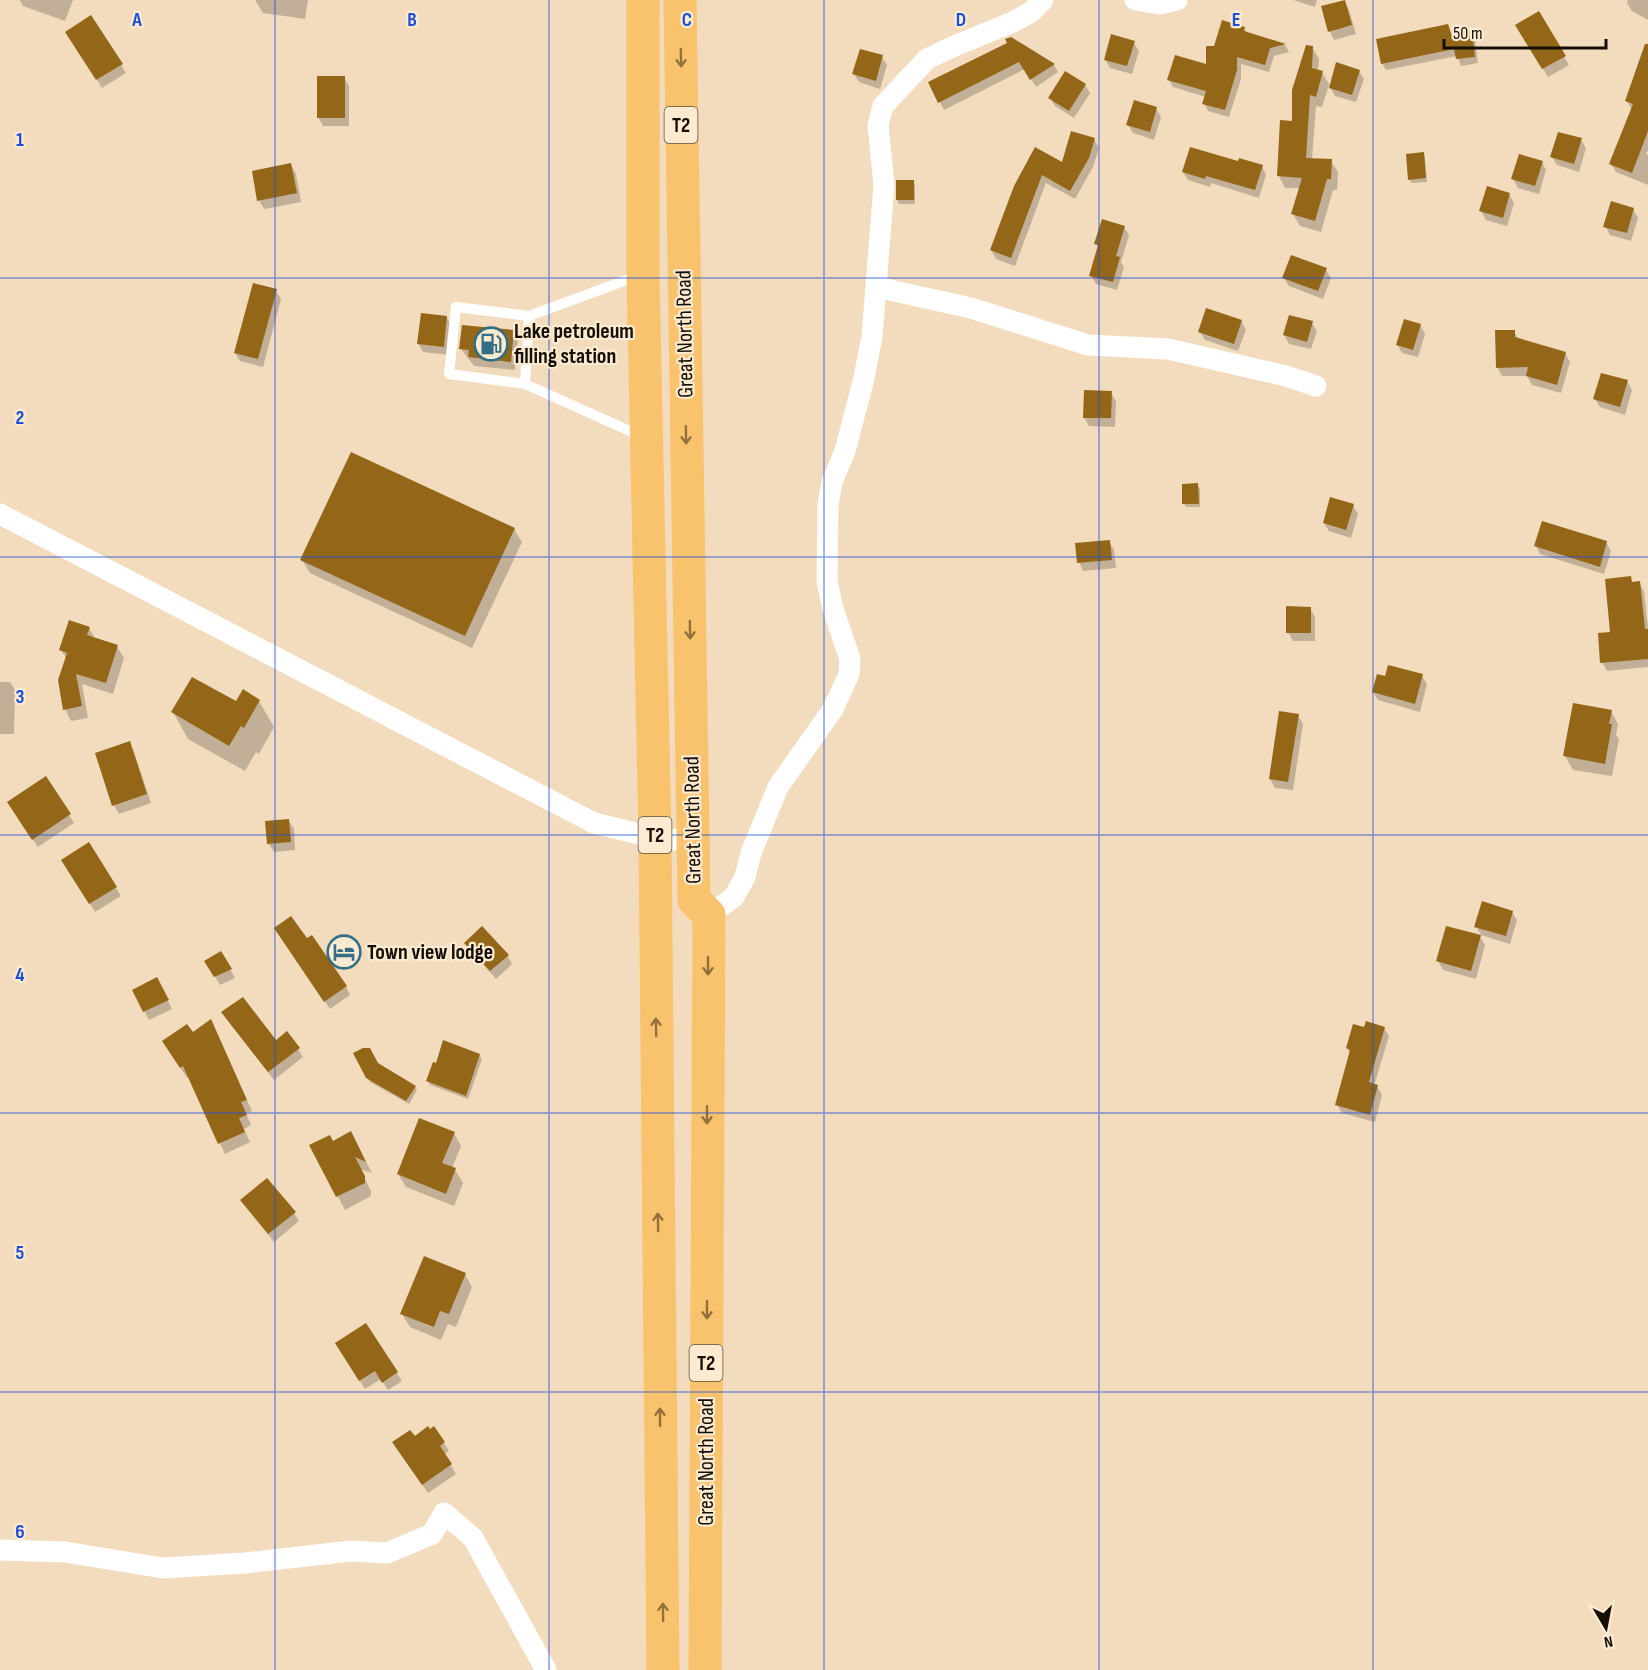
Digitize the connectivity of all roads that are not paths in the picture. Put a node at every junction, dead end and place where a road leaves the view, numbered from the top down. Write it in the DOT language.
graph roads {
  1 [pos="643,0"];
  2 [pos="680,0"];
  3 [pos="1043,0"];
  4 [pos="1135,0"];
  5 [pos="1177,0"];
  6 [pos="643,274"];
  7 [pos="876,287"];
  8 [pos="528,316"];
  9 [pos="525,384"];
  10 [pos="1316,386"];
  11 [pos="647,439"];
  12 [pos="0,514"];
  13 [pos="655,838"];
  14 [pos="694,841"];
  15 [pos="708,915"];
  16 [pos="0,1550"];
  17 [pos="546,1670"];
  18 [pos="663,1670"];
  19 [pos="705,1670"];
  1 -- 6 [label="highway, Great North Road / T2"];
  2 -- 14 [label="highway, Great North Road / T2, one-way"];
  3 -- 7 [label="street"];
  4 -- 5 [label="street"];
  6 -- 8 [label="lane"];
  6 -- 11 [label="highway, Great North Road / T2"];
  7 -- 10 [label="street"];
  7 -- 15 [label="street"];
  8 -- 9 [label="lane"];
  8 -- 9 [label="lane"];
  9 -- 11 [label="lane"];
  11 -- 13 [label="highway, Great North Road / T2"];
  12 -- 13 [label="street"];
  13 -- 14 [label="street"];
  18 -- 13 [label="highway, Great North Road / T2, one-way"];
  14 -- 15 [label="highway, Great North Road / T2"];
  15 -- 19 [label="highway, Great North Road / T2, one-way"];
  16 -- 17 [label="street"];
}
